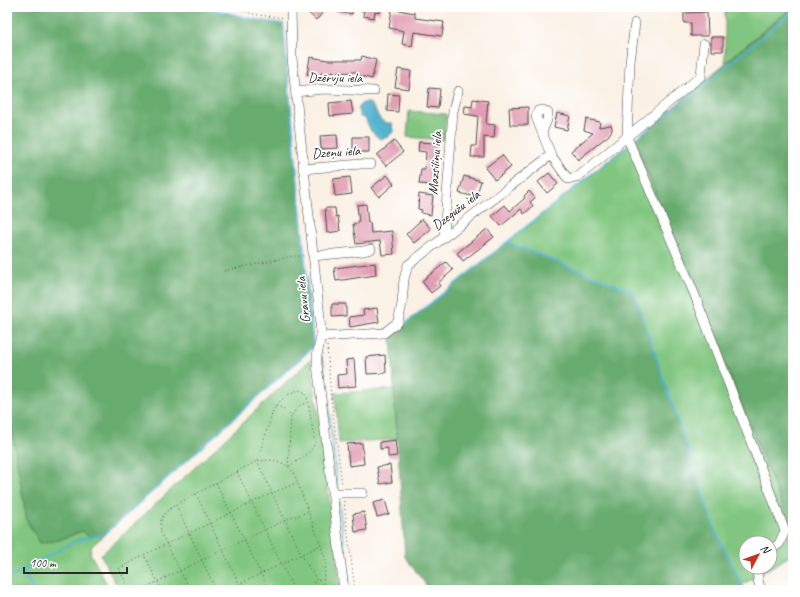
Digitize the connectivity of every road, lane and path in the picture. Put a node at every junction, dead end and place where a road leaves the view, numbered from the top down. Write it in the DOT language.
graph roads {
  1 [pos="226,7"];
  2 [pos="291,7"];
  3 [pos="290,18"];
  4 [pos="635,23"];
  5 [pos="704,44"];
  6 [pos="374,91"];
  7 [pos="458,91"];
  8 [pos="295,92"];
  9 [pos="542,132"];
  10 [pos="627,137"];
  11 [pos="551,155"];
  12 [pos="371,164"];
  13 [pos="303,169"];
  14 [pos="444,237"];
  15 [pos="371,249"];
  16 [pos="313,256"];
  17 [pos="224,271"];
  18 [pos="321,337"];
  19 [pos="309,404"];
  20 [pos="276,405"];
  21 [pos="292,416"];
  22 [pos="257,461"];
  23 [pos="288,466"];
  24 [pos="237,471"];
  25 [pos="216,483"];
  26 [pos="298,483"];
  27 [pos="272,493"];
  28 [pos="332,493"];
  29 [pos="363,493"];
  30 [pos="196,494"];
  31 [pos="252,503"];
  32 [pos="175,505"];
  33 [pos="309,511"];
  34 [pos="231,513"];
  35 [pos="285,520"];
  36 [pos="210,523"];
  37 [pos="265,529"];
  38 [pos="189,533"];
  39 [pos="244,539"];
  40 [pos="166,544"];
  41 [pos="322,545"];
  42 [pos="778,545"];
  43 [pos="223,549"];
  44 [pos="302,554"];
  45 [pos="144,555"];
  46 [pos="201,560"];
  47 [pos="282,564"];
  48 [pos="180,570"];
  49 [pos="261,574"];
  50 [pos="758,575"];
  51 [pos="322,579"];
  52 [pos="157,581"];
  53 [pos="317,581"];
  54 [pos="239,584"];
  55 [pos="130,590"];
  56 [pos="140,590"];
  57 [pos="162,590"];
  58 [pos="190,590"];
  59 [pos="216,590"];
  60 [pos="227,590"];
  61 [pos="242,590"];
  62 [pos="269,590"];
  63 [pos="294,590"];
  64 [pos="300,590"];
  65 [pos="323,590"];
  66 [pos="344,590"];
  67 [pos="762,590"];
  1 -- 3 [label="path"];
  2 -- 3 [label="street, Gravu iela"];
  3 -- 8 [label="street, Gravu iela"];
  4 -- 10 [label="street"];
  5 -- 10 [label="street"];
  6 -- 8 [label="street, Dzērvju iela"];
  7 -- 14 [label="street, Mazsiliņu iela"];
  8 -- 13 [label="street, Gravu iela"];
  9 -- 11 [label="street"];
  10 -- 11 [label="street"];
  10 -- 42 [label="street"];
  11 -- 14 [label="street, Dzegužu iela"];
  12 -- 13 [label="street, Dzeņu iela"];
  13 -- 16 [label="street, Gravu iela"];
  14 -- 18 [label="street, Dzegužu iela"];
  15 -- 16 [label="street"];
  16 -- 17 [label="path"];
  16 -- 18 [label="street, Gravu iela"];
  18 -- 28 [label="street, Gravu iela"];
  19 -- 20 [label="path"];
  19 -- 21 [label="path"];
  19 -- 23 [label="path"];
  20 -- 21 [label="path"];
  20 -- 22 [label="path"];
  21 -- 23 [label="path"];
  22 -- 23 [label="path"];
  22 -- 24 [label="path"];
  22 -- 27 [label="path"];
  23 -- 26 [label="path"];
  24 -- 25 [label="path"];
  24 -- 31 [label="path"];
  25 -- 30 [label="path"];
  25 -- 34 [label="path"];
  26 -- 27 [label="path"];
  26 -- 33 [label="path"];
  27 -- 31 [label="path"];
  27 -- 35 [label="path"];
  28 -- 29 [label="street"];
  28 -- 66 [label="street, Gravu iela"];
  30 -- 32 [label="path"];
  30 -- 36 [label="path"];
  31 -- 34 [label="path"];
  31 -- 37 [label="path"];
  32 -- 38 [label="path"];
  32 -- 40 [label="path"];
  33 -- 35 [label="path"];
  33 -- 41 [label="path"];
  34 -- 36 [label="path"];
  34 -- 39 [label="path"];
  35 -- 37 [label="path"];
  35 -- 44 [label="path"];
  36 -- 38 [label="path"];
  36 -- 43 [label="path"];
  37 -- 39 [label="path"];
  37 -- 47 [label="path"];
  38 -- 40 [label="path"];
  38 -- 46 [label="path"];
  39 -- 43 [label="path"];
  39 -- 49 [label="path"];
  40 -- 45 [label="path"];
  40 -- 48 [label="path"];
  41 -- 44 [label="path"];
  41 -- 51 [label="path"];
  43 -- 46 [label="path"];
  43 -- 54 [label="path"];
  44 -- 47 [label="path"];
  44 -- 53 [label="path"];
  45 -- 52 [label="path"];
  45 -- 55 [label="path"];
  46 -- 48 [label="path"];
  46 -- 59 [label="path"];
  47 -- 49 [label="path"];
  47 -- 63 [label="path"];
  48 -- 52 [label="path"];
  48 -- 58 [label="path"];
  49 -- 54 [label="path"];
  49 -- 62 [label="path"];
  50 -- 67 [label="street"];
  51 -- 53 [label="path"];
  51 -- 65 [label="path"];
  52 -- 56 [label="path"];
  52 -- 57 [label="path"];
  53 -- 64 [label="path"];
  54 -- 60 [label="path"];
  54 -- 61 [label="path"];
}
